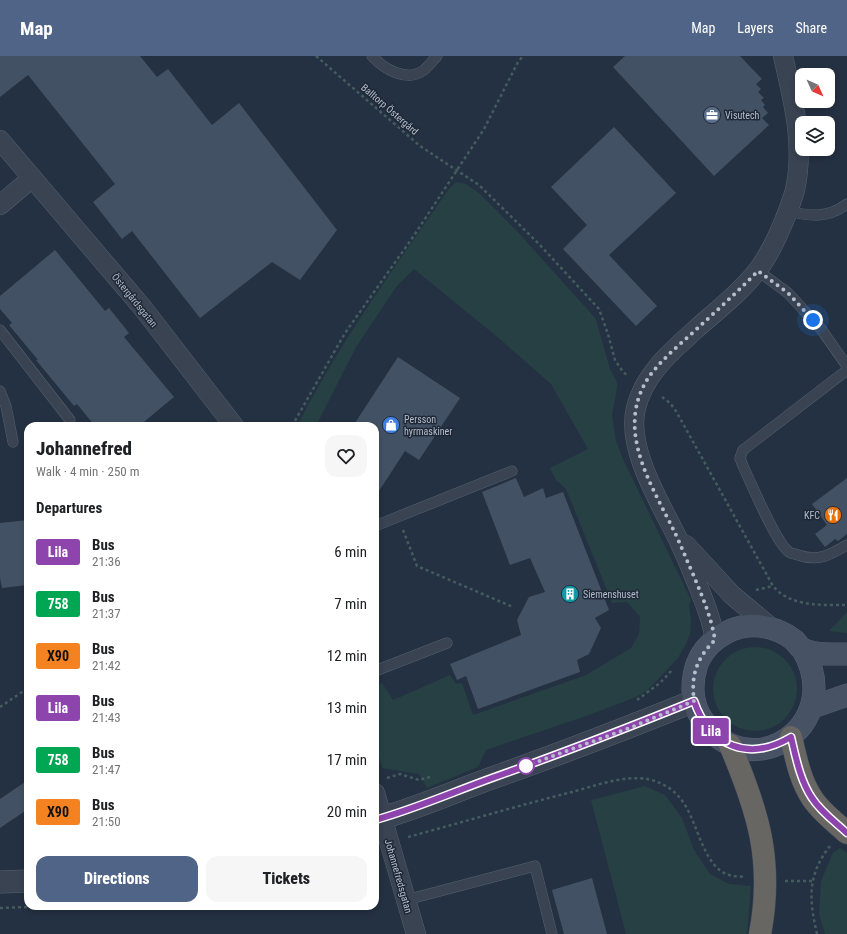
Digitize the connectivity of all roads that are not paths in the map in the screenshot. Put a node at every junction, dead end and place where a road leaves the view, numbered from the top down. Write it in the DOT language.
graph roads {
  1 [pos="372,56"];
  2 [pos="437,56"];
  3 [pos="783,56"];
  4 [pos="0,140"];
  5 [pos="32,178"];
  6 [pos="847,204"];
  7 [pos="0,205"];
  8 [pos="788,211"];
  9 [pos="758,271"];
  10 [pos="0,330"];
  11 [pos="847,366"];
  12 [pos="847,370"];
  13 [pos="0,391"];
  14 [pos="70,420"];
  15 [pos="231,422"];
  16 [pos="13,442"];
  17 [pos="512,471"];
  18 [pos="379,524"];
  19 [pos="677,536"];
  20 [pos="847,545"];
  21 [pos="773,629"];
  22 [pos="715,640"];
  23 [pos="447,643"];
  24 [pos="804,650"];
  25 [pos="847,654"];
  26 [pos="379,669"];
  27 [pos="847,695"];
  28 [pos="694,701"];
  29 [pos="813,707"];
  30 [pos="791,737"];
  31 [pos="730,745"];
  32 [pos="379,819"];
  33 [pos="839,839"];
  34 [pos="24,881"];
  35 [pos="0,882"];
  36 [pos="406,900"];
  37 [pos="416,934"];
  38 [pos="552,934"];
  39 [pos="760,934"];
  1 -- 2 [label="lane"];
  3 -- 8 [label="street"];
  4 -- 5 [label="street, Östergårdsgatan"];
  5 -- 7 [label="street"];
  5 -- 15 [label="street, Östergårdsgatan"];
  6 -- 8 [label="lane"];
  8 -- 9 [label="street"];
  9 -- 11 [label="lane"];
  9 -- 19 [label="street"];
  10 -- 14 [label="lane"];
  12 -- 20 [label="lane"];
  13 -- 16 [label="lane"];
  17 -- 18 [label="lane"];
  19 -- 21 [label="street"];
  19 -- 22 [label="street"];
  21 -- 22 [label="main road"];
  21 -- 24 [label="main road"];
  22 -- 28 [label="main road"];
  23 -- 26 [label="lane"];
  24 -- 25 [label="main road"];
  24 -- 29 [label="main road"];
  27 -- 29 [label="main road"];
  28 -- 31 [label="main road"];
  28 -- 32 [label="street"];
  29 -- 30 [label="main road"];
  30 -- 31 [label="main road"];
  30 -- 33 [label="highway"];
  31 -- 39 [label="highway"];
  32 -- 36 [label="street, Johannefredsgatan"];
  34 -- 35 [label="street"];
  36 -- 37 [label="street, Johannefredsgatan"];
  36 -- 38 [label="lane"];
}
